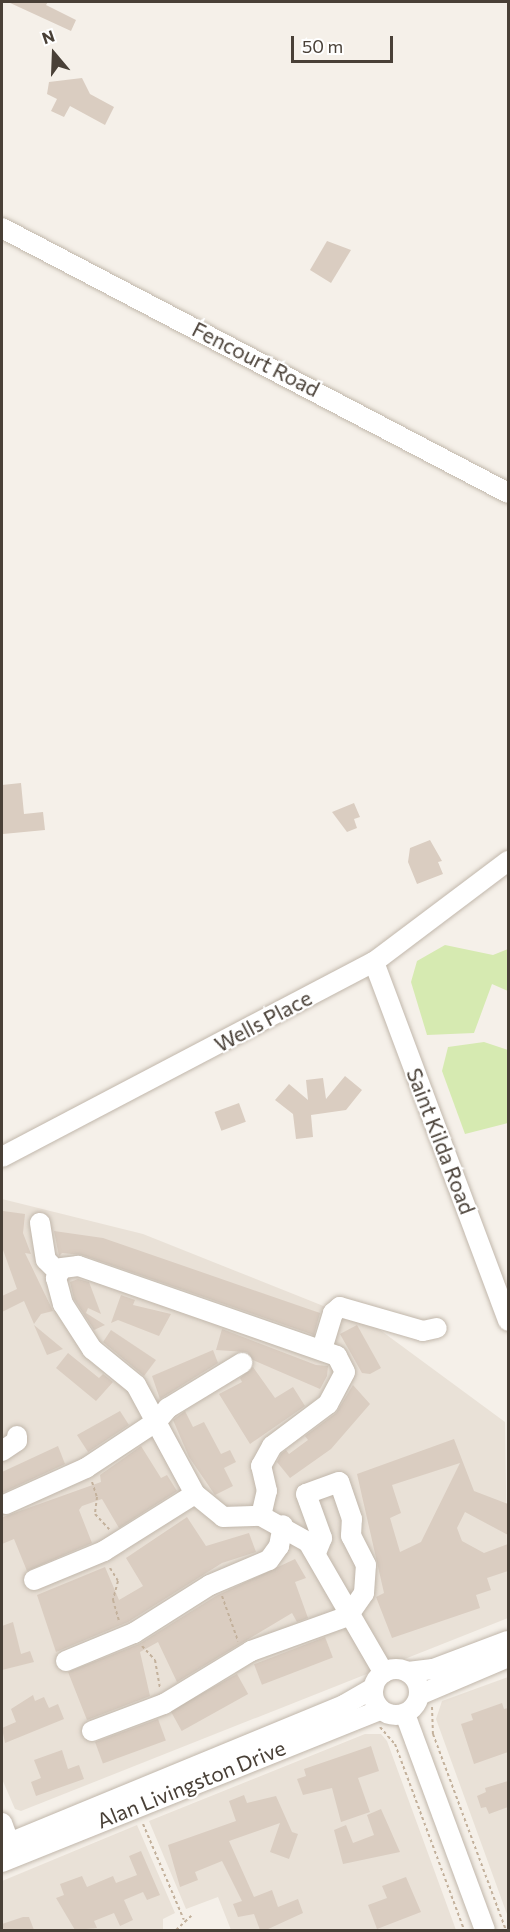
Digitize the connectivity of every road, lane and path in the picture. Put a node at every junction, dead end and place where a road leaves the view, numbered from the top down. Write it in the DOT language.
graph roads {
  1 [pos="2,228"];
  2 [pos="508,493"];
  3 [pos="508,861"];
  4 [pos="374,962"];
  5 [pos="2,1157"];
  6 [pos="40,1223"];
  7 [pos="58,1272"];
  8 [pos="508,1321"];
  9 [pos="437,1329"];
  10 [pos="322,1349"];
  11 [pos="242,1363"];
  12 [pos="157,1420"];
  13 [pos="17,1436"];
  14 [pos="2,1451"];
  15 [pos="86,1468"];
  16 [pos="195,1494"];
  17 [pos="6,1504"];
  18 [pos="261,1516"];
  19 [pos="283,1525"];
  20 [pos="352,1527"];
  21 [pos="319,1546"];
  22 [pos="110,1547"];
  23 [pos="34,1580"];
  24 [pos="215,1583"];
  25 [pos="348,1616"];
  26 [pos="130,1635"];
  27 [pos="508,1641"];
  28 [pos="247,1653"];
  29 [pos="508,1657"];
  30 [pos="66,1661"];
  31 [pos="408,1672"];
  32 [pos="378,1680"];
  33 [pos="427,1699"];
  34 [pos="164,1704"];
  35 [pos="381,1710"];
  36 [pos="405,1714"];
  37 [pos="370,1727"];
  38 [pos="92,1731"];
  39 [pos="142,1817"];
  40 [pos="2,1823"];
  41 [pos="7,1852"];
  42 [pos="191,1916"];
  43 [pos="184,1920"];
  44 [pos="176,1930"];
  45 [pos="464,1930"];
  46 [pos="485,1930"];
  47 [pos="506,1930"];
  1 -- 2 [label="street, Fencourt Road"];
  3 -- 4 [label="street, Wells Place"];
  4 -- 5 [label="street, Wells Place"];
  4 -- 8 [label="street, Saint Kilda Road"];
  6 -- 7 [label="street"];
  7 -- 10 [label="street"];
  7 -- 12 [label="street"];
  9 -- 10 [label="street"];
  10 -- 18 [label="street"];
  11 -- 12 [label="street"];
  12 -- 15 [label="street"];
  12 -- 16 [label="street"];
  13 -- 14 [label="street"];
  15 -- 17 [label="street"];
  15 -- 22 [label="path"];
  16 -- 18 [label="street"];
  16 -- 22 [label="street"];
  18 -- 19 [label="street"];
  19 -- 21 [label="street"];
  19 -- 24 [label="street"];
  20 -- 21 [label="street"];
  20 -- 21 [label="street"];
  20 -- 25 [label="street"];
  21 -- 25 [label="street"];
  22 -- 23 [label="street"];
  22 -- 26 [label="path"];
  24 -- 26 [label="street"];
  24 -- 28 [label="path"];
  25 -- 28 [label="street"];
  25 -- 32 [label="street"];
  26 -- 30 [label="street"];
  26 -- 34 [label="path"];
  27 -- 31 [label="street"];
  28 -- 34 [label="street"];
  29 -- 33 [label="street"];
  31 -- 32 [label="street"];
  31 -- 33 [label="street"];
  32 -- 35 [label="street"];
  32 -- 41 [label="street, Alan Livingston Drive"];
  33 -- 36 [label="street"];
  33 -- 47 [label="path"];
  34 -- 38 [label="street"];
  35 -- 36 [label="street"];
  35 -- 41 [label="street, Alan Livingston Drive"];
  36 -- 46 [label="street"];
  37 -- 45 [label="path"];
  39 -- 43 [label="path"];
  40 -- 41 [label="street"];
  42 -- 43 [label="path"];
  43 -- 44 [label="path"];
}
